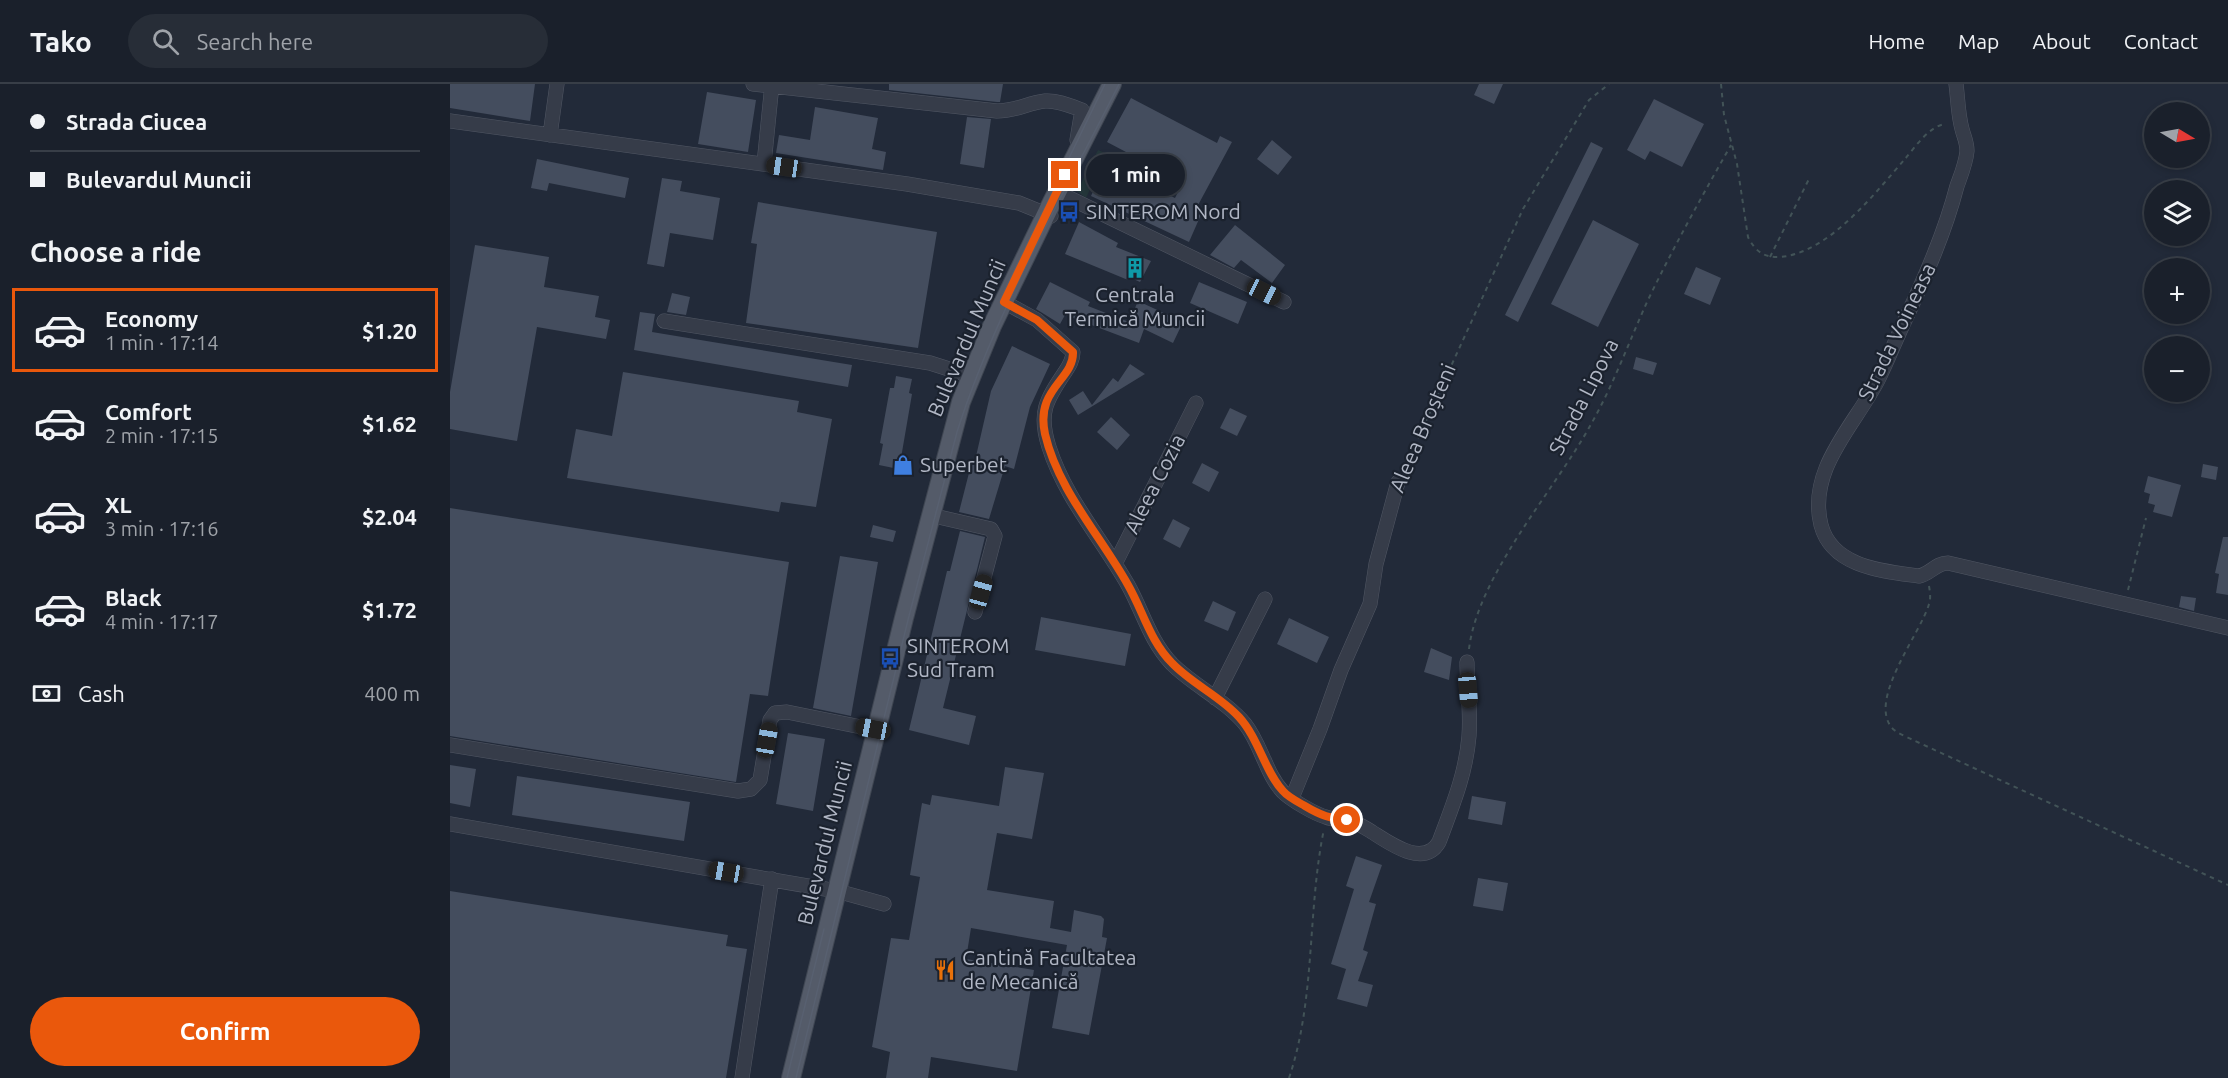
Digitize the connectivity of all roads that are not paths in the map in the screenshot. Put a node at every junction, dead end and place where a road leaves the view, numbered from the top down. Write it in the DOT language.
graph roads {
  1 [pos="557,84"];
  2 [pos="753,84"];
  3 [pos="1112,84"];
  4 [pos="1956,84"];
  5 [pos="772,85"];
  6 [pos="450,122"];
  7 [pos="550,135"];
  8 [pos="1083,142"];
  9 [pos="764,164"];
  10 [pos="1057,192"];
  11 [pos="1049,215"];
  12 [pos="1004,302"];
  13 [pos="1284,302"];
  14 [pos="664,321"];
  15 [pos="971,376"];
  16 [pos="1196,403"];
  17 [pos="1398,482"];
  18 [pos="930,514"];
  19 [pos="1115,564"];
  20 [pos="1265,599"];
  21 [pos="975,612"];
  22 [pos="2228,628"];
  23 [pos="1467,662"];
  24 [pos="1215,698"];
  25 [pos="876,730"];
  26 [pos="450,745"];
  27 [pos="1292,798"];
  28 [pos="450,824"];
  29 [pos="772,879"];
  30 [pos="837,891"];
  31 [pos="884,904"];
  32 [pos="742,1078"];
  33 [pos="791,1078"];
  1 -- 7 [label="street"];
  2 -- 5 [label="street"];
  3 -- 8 [label="main road, Bulevardul Muncii"];
  4 -- 22 [label="street, Strada Voineasa"];
  5 -- 8 [label="street"];
  5 -- 9 [label="street"];
  6 -- 7 [label="street"];
  7 -- 9 [label="street"];
  8 -- 10 [label="main road, Bulevardul Muncii"];
  9 -- 11 [label="street"];
  10 -- 11 [label="main road, Bulevardul Muncii"];
  10 -- 13 [label="street"];
  11 -- 12 [label="main road, Bulevardul Muncii"];
  12 -- 15 [label="main road, Bulevardul Muncii"];
  12 -- 19 [label="street"];
  14 -- 15 [label="street"];
  15 -- 18 [label="main road, Bulevardul Muncii"];
  16 -- 19 [label="street, Aleea Cozia"];
  17 -- 27 [label="street, Aleea Broșteni"];
  18 -- 21 [label="street"];
  18 -- 25 [label="main road, Bulevardul Muncii"];
  19 -- 24 [label="street"];
  20 -- 24 [label="street"];
  23 -- 27 [label="street"];
  24 -- 27 [label="street"];
  25 -- 26 [label="street"];
  25 -- 30 [label="main road, Bulevardul Muncii"];
  28 -- 29 [label="street"];
  29 -- 30 [label="street"];
  29 -- 32 [label="street"];
  30 -- 31 [label="street"];
  30 -- 33 [label="main road, Bulevardul Muncii"];
}
